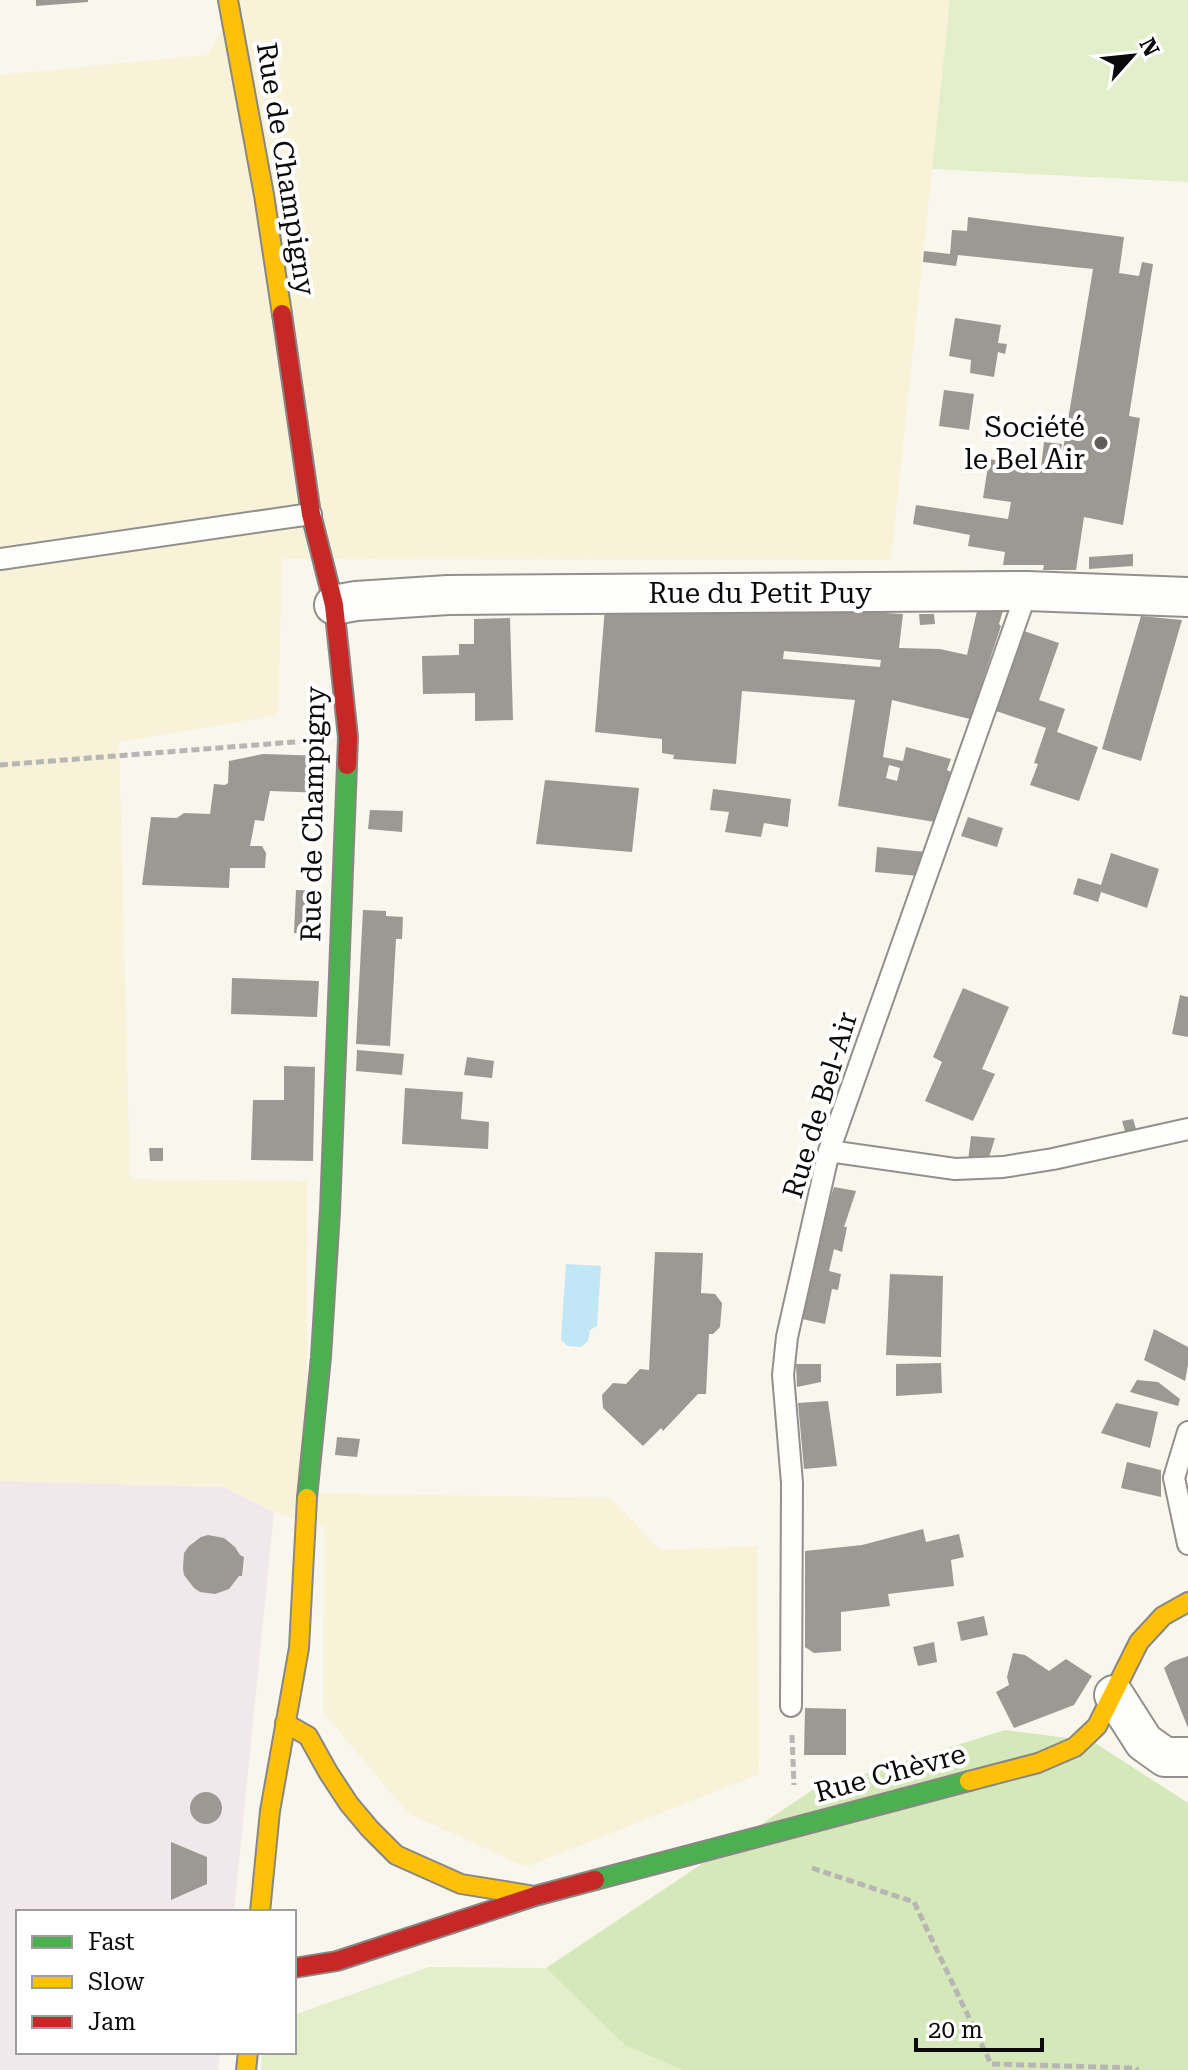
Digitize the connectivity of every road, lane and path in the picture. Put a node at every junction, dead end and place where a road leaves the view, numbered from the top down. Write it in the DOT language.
graph roads {
  1 [pos="228,0"];
  2 [pos="311,514"];
  3 [pos="0,559"];
  4 [pos="1027,591"];
  5 [pos="1188,597"];
  6 [pos="334,605"];
  7 [pos="348,737"];
  8 [pos="0,765"];
  9 [pos="1188,1129"];
  10 [pos="829,1151"];
  11 [pos="1188,1432"];
  12 [pos="1188,1544"];
  13 [pos="1188,1602"];
  14 [pos="1114,1695"];
  15 [pos="791,1706"];
  16 [pos="285,1723"];
  17 [pos="1188,1757"];
  18 [pos="796,1826"];
  19 [pos="771,1833"];
  20 [pos="535,1896"];
  21 [pos="260,1910"];
  22 [pos="296,1968"];
  23 [pos="1138,2070"];
  1 -- 2 [label="street, Rue de Champigny"];
  2 -- 3 [label="lane"];
  2 -- 6 [label="street, Rue de Champigny"];
  4 -- 5 [label="street, Rue du Petit Puy"];
  4 -- 6 [label="street, Rue du Petit Puy"];
  4 -- 10 [label="lane, Rue de Bel-Air"];
  6 -- 7 [label="street, Rue de Champigny"];
  7 -- 8 [label="path"];
  7 -- 16 [label="street, Rue de Champigny"];
  9 -- 10 [label="lane"];
  10 -- 15 [label="lane, Rue de Bel-Air"];
  11 -- 12 [label="lane"];
  13 -- 14 [label="street, Rue Chèvre"];
  14 -- 17 [label="street"];
  14 -- 18 [label="street, Rue Chèvre"];
  15 -- 18 [label="path"];
  16 -- 20 [label="street, Rue Chèvre"];
  16 -- 21 [label="street, Rue de Champigny"];
  18 -- 19 [label="street, Rue Chèvre"];
  19 -- 20 [label="street, Rue Chèvre"];
  19 -- 23 [label="path"];
  20 -- 22 [label="street, Rue Chèvre"];
}
